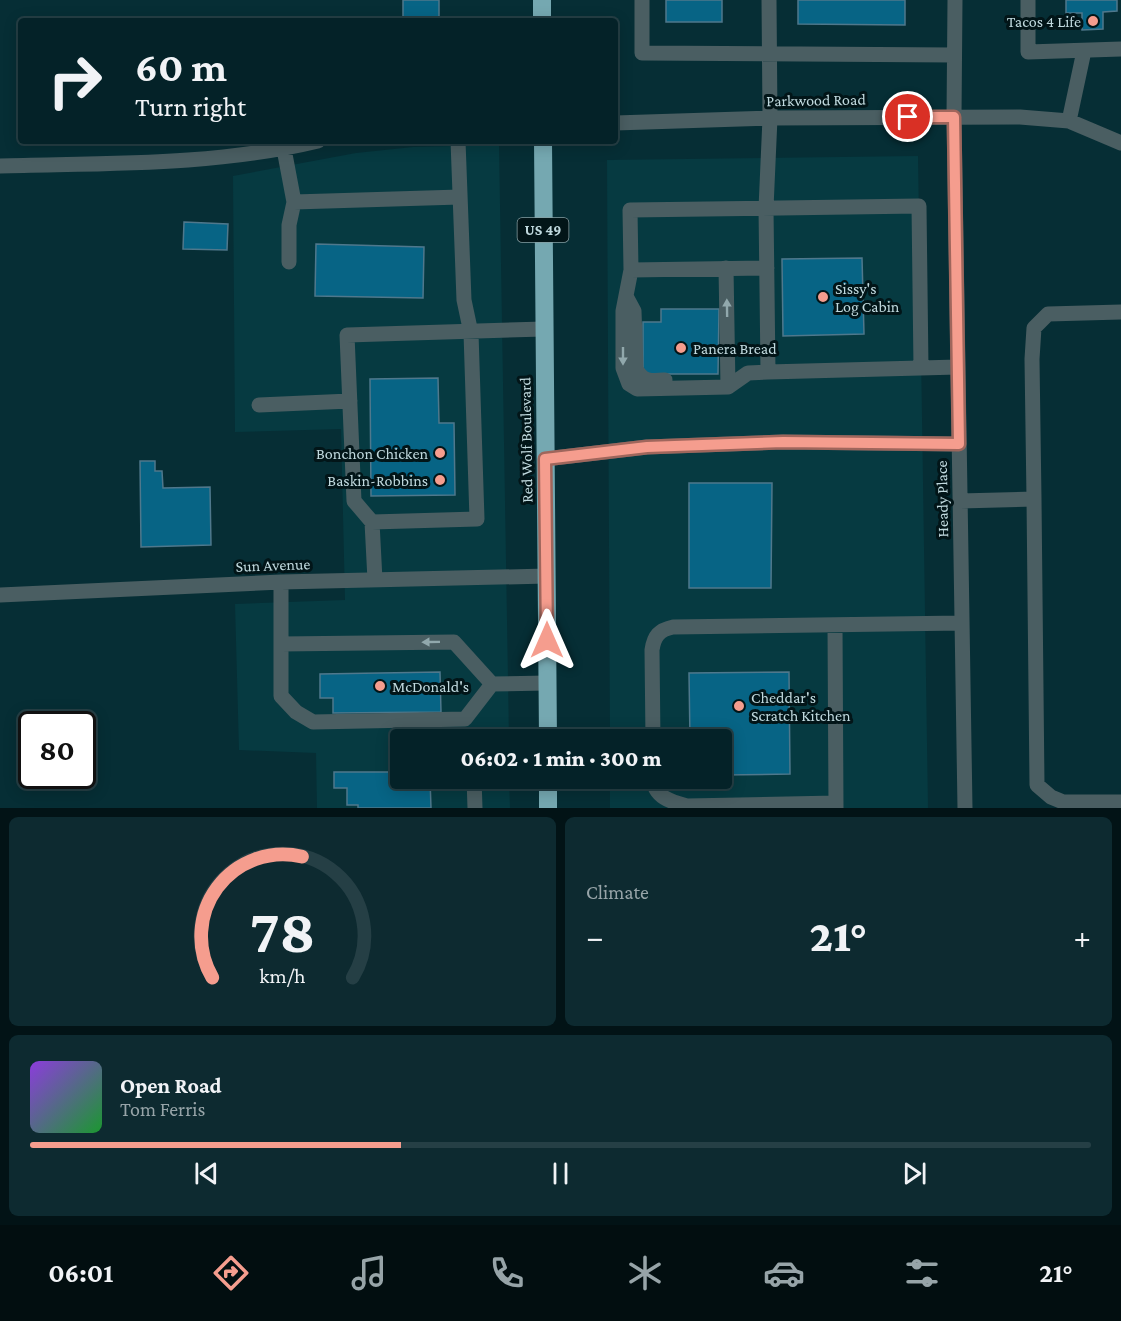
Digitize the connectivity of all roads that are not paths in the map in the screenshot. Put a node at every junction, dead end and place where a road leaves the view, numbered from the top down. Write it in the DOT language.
graph roads {
  1 [pos="542,0"];
  2 [pos="642,0"];
  3 [pos="769,0"];
  4 [pos="955,0"];
  5 [pos="1028,0"];
  6 [pos="542,18"];
  7 [pos="1121,49"];
  8 [pos="1084,51"];
  9 [pos="769,54"];
  10 [pos="954,55"];
  11 [pos="954,117"];
  12 [pos="770,118"];
  13 [pos="1069,121"];
  14 [pos="618,123"];
  15 [pos="1121,143"];
  16 [pos="305,144"];
  17 [pos="458,144"];
  18 [pos="543,144"];
  19 [pos="284,149"];
  20 [pos="0,166"];
  21 [pos="460,197"];
  22 [pos="294,202"];
  23 [pos="766,208"];
  24 [pos="289,262"];
  25 [pos="726,268"];
  26 [pos="767,268"];
  27 [pos="631,270"];
  28 [pos="1121,312"];
  29 [pos="544,329"];
  30 [pos="471,333"];
  31 [pos="921,368"];
  32 [pos="958,368"];
  33 [pos="768,372"];
  34 [pos="725,387"];
  35 [pos="350,401"];
  36 [pos="259,405"];
  37 [pos="959,444"];
  38 [pos="545,459"];
  39 [pos="1034,499"];
  40 [pos="960,501"];
  41 [pos="372,522"];
  42 [pos="547,576"];
  43 [pos="375,580"];
  44 [pos="280,582"];
  45 [pos="0,595"];
  46 [pos="962,623"];
  47 [pos="835,624"];
  48 [pos="281,644"];
  49 [pos="548,683"];
  50 [pos="492,684"];
  51 [pos="548,729"];
  52 [pos="653,729"];
  53 [pos="474,789"];
  54 [pos="548,789"];
  55 [pos="656,789"];
  56 [pos="1121,802"];
  57 [pos="836,806"];
  58 [pos="475,808"];
  59 [pos="548,808"];
  60 [pos="965,808"];
  1 -- 6 [label="highway"];
  2 -- 9 [label="street"];
  3 -- 9 [label="street"];
  4 -- 10 [label="street, Heady Place"];
  5 -- 8 [label="street"];
  7 -- 8 [label="street"];
  8 -- 13 [label="street"];
  9 -- 10 [label="street"];
  9 -- 12 [label="street"];
  10 -- 11 [label="street, Heady Place"];
  11 -- 12 [label="street, Parkwood Road"];
  11 -- 13 [label="street, Parkwood Road"];
  11 -- 32 [label="street, Heady Place"];
  12 -- 14 [label="street, Parkwood Road"];
  12 -- 23 [label="street"];
  13 -- 15 [label="street, Parkwood Road"];
  16 -- 19 [label="street"];
  17 -- 21 [label="street"];
  18 -- 29 [label="highway, Red Wolf Boulevard / US 49"];
  19 -- 20 [label="street"];
  19 -- 22 [label="street"];
  21 -- 22 [label="street"];
  21 -- 30 [label="street"];
  22 -- 24 [label="street"];
  23 -- 26 [label="street"];
  23 -- 27 [label="street"];
  23 -- 31 [label="street"];
  25 -- 26 [label="street"];
  25 -- 27 [label="street"];
  34 -- 25 [label="street, one-way"];
  26 -- 33 [label="street"];
  27 -- 34 [label="street, one-way"];
  28 -- 39 [label="street"];
  29 -- 30 [label="street"];
  29 -- 38 [label="highway, Red Wolf Boulevard / US 49"];
  30 -- 35 [label="street"];
  30 -- 41 [label="street"];
  31 -- 32 [label="street"];
  31 -- 33 [label="street"];
  32 -- 37 [label="street, Heady Place"];
  33 -- 34 [label="street"];
  35 -- 36 [label="street"];
  35 -- 41 [label="street"];
  37 -- 38 [label="street"];
  37 -- 40 [label="street, Heady Place"];
  38 -- 42 [label="highway, Red Wolf Boulevard / US 49"];
  39 -- 40 [label="street"];
  39 -- 56 [label="street"];
  40 -- 46 [label="street, Heady Place"];
  41 -- 43 [label="street"];
  42 -- 43 [label="street, Sun Avenue"];
  42 -- 49 [label="highway, Red Wolf Boulevard / US 49"];
  43 -- 44 [label="street, Sun Avenue"];
  44 -- 45 [label="street, Sun Avenue"];
  44 -- 48 [label="street"];
  46 -- 47 [label="street"];
  46 -- 60 [label="street, Heady Place"];
  47 -- 52 [label="street"];
  47 -- 57 [label="street"];
  50 -- 48 [label="street, one-way"];
  48 -- 50 [label="street"];
  49 -- 50 [label="street"];
  49 -- 51 [label="highway, Red Wolf Boulevard / US 49"];
  53 -- 58 [label="street"];
  54 -- 59 [label="highway"];
  55 -- 57 [label="street"];
}
